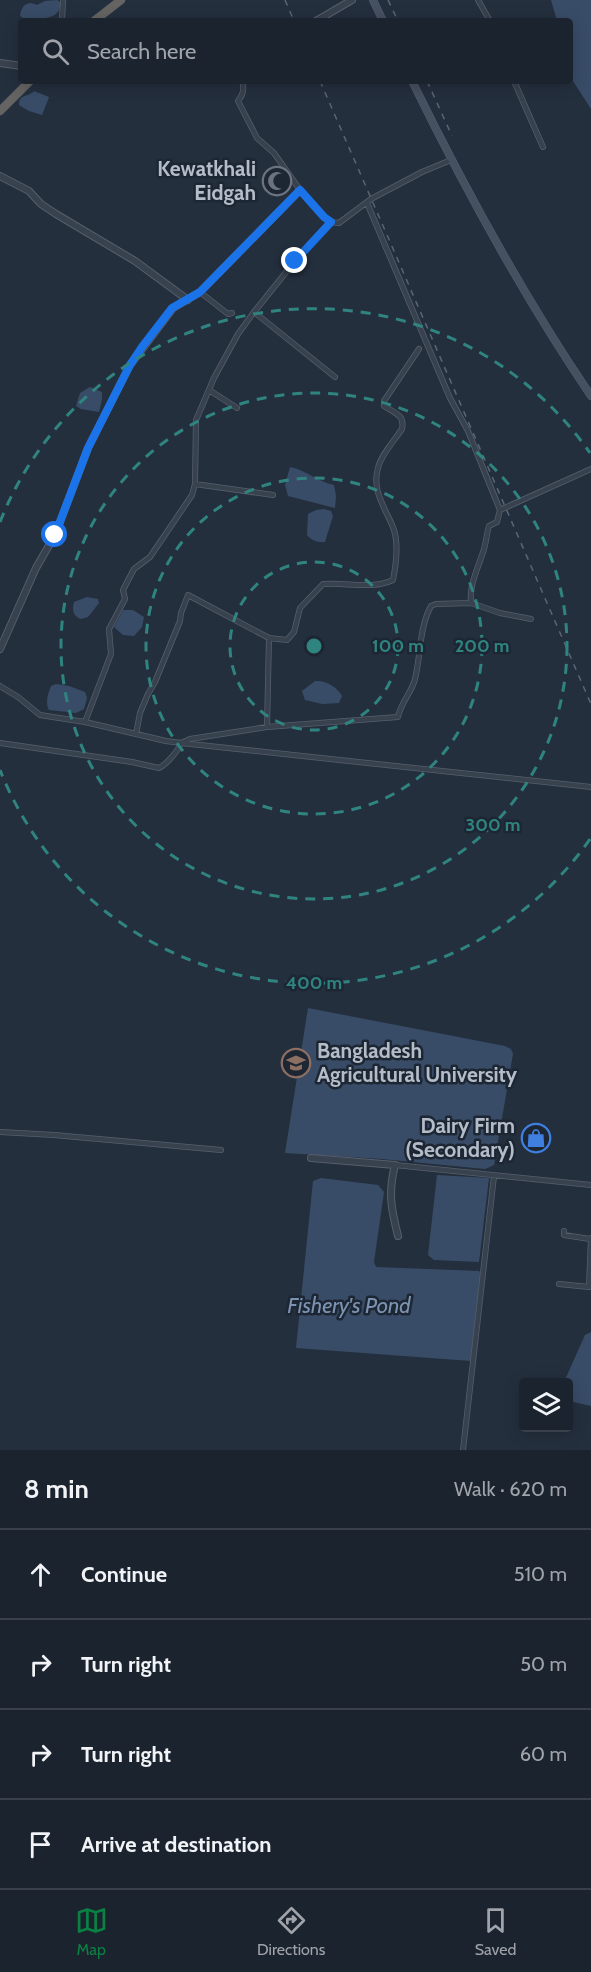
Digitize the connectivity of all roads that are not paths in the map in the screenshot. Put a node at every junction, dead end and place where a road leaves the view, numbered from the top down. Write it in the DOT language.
graph roads {
  1 [pos="63,0"];
  2 [pos="121,0"];
  3 [pos="352,0"];
  4 [pos="373,0"];
  5 [pos="478,0"];
  6 [pos="62,18"];
  7 [pos="98,18"];
  8 [pos="321,18"];
  9 [pos="382,18"];
  10 [pos="488,18"];
  11 [pos="0,63"];
  12 [pos="18,66"];
  13 [pos="27,84"];
  14 [pos="243,84"];
  15 [pos="413,84"];
  16 [pos="515,84"];
  17 [pos="0,111"];
  18 [pos="543,147"];
  19 [pos="451,160"];
  20 [pos="0,176"];
  21 [pos="300,190"];
  22 [pos="366,203"];
  23 [pos="331,222"];
  24 [pos="200,292"];
  25 [pos="188,300"];
  26 [pos="254,312"];
  27 [pos="232,313"];
  28 [pos="419,349"];
  29 [pos="335,377"];
  30 [pos="209,390"];
  31 [pos="591,396"];
  32 [pos="237,408"];
  33 [pos="591,469"];
  34 [pos="195,483"];
  35 [pos="273,495"];
  36 [pos="500,510"];
  37 [pos="471,603"];
  38 [pos="531,619"];
  39 [pos="270,638"];
  40 [pos="0,649"];
  41 [pos="0,686"];
  42 [pos="85,722"];
  43 [pos="267,727"];
  44 [pos="136,734"];
  45 [pos="0,743"];
  46 [pos="181,743"];
  47 [pos="591,787"];
  48 [pos="0,1132"];
  49 [pos="221,1150"];
  50 [pos="311,1158"];
  51 [pos="395,1165"];
  52 [pos="494,1176"];
  53 [pos="591,1185"];
  54 [pos="564,1231"];
  55 [pos="398,1236"];
  56 [pos="591,1238"];
  57 [pos="560,1284"];
  58 [pos="462,1450"];
  1 -- 6 [label="street"];
  2 -- 7 [label="highway"];
  3 -- 8 [label="street"];
  4 -- 9 [label="main road"];
  5 -- 10 [label="street"];
  11 -- 12 [label="street"];
  13 -- 17 [label="highway"];
  14 -- 21 [label="street"];
  15 -- 19 [label="main road"];
  16 -- 18 [label="street"];
  19 -- 22 [label="street"];
  19 -- 31 [label="main road"];
  20 -- 25 [label="street"];
  21 -- 23 [label="street"];
  21 -- 24 [label="street"];
  22 -- 23 [label="street"];
  22 -- 36 [label="street"];
  23 -- 26 [label="street"];
  24 -- 25 [label="street"];
  24 -- 27 [label="street"];
  25 -- 40 [label="street"];
  26 -- 29 [label="street"];
  26 -- 30 [label="street"];
  28 -- 39 [label="street"];
  30 -- 32 [label="street"];
  30 -- 34 [label="street"];
  33 -- 36 [label="street"];
  34 -- 35 [label="street"];
  34 -- 42 [label="street"];
  36 -- 37 [label="street"];
  37 -- 38 [label="street"];
  37 -- 43 [label="street"];
  39 -- 43 [label="street"];
  39 -- 44 [label="street"];
  41 -- 42 [label="street"];
  42 -- 44 [label="street"];
  43 -- 46 [label="street"];
  44 -- 46 [label="street"];
  45 -- 46 [label="street"];
  46 -- 47 [label="street"];
  48 -- 49 [label="street"];
  50 -- 51 [label="street"];
  51 -- 52 [label="street"];
  51 -- 55 [label="street"];
  52 -- 53 [label="street"];
  52 -- 58 [label="street"];
  54 -- 56 [label="street"];
  56 -- 57 [label="street"];
}
